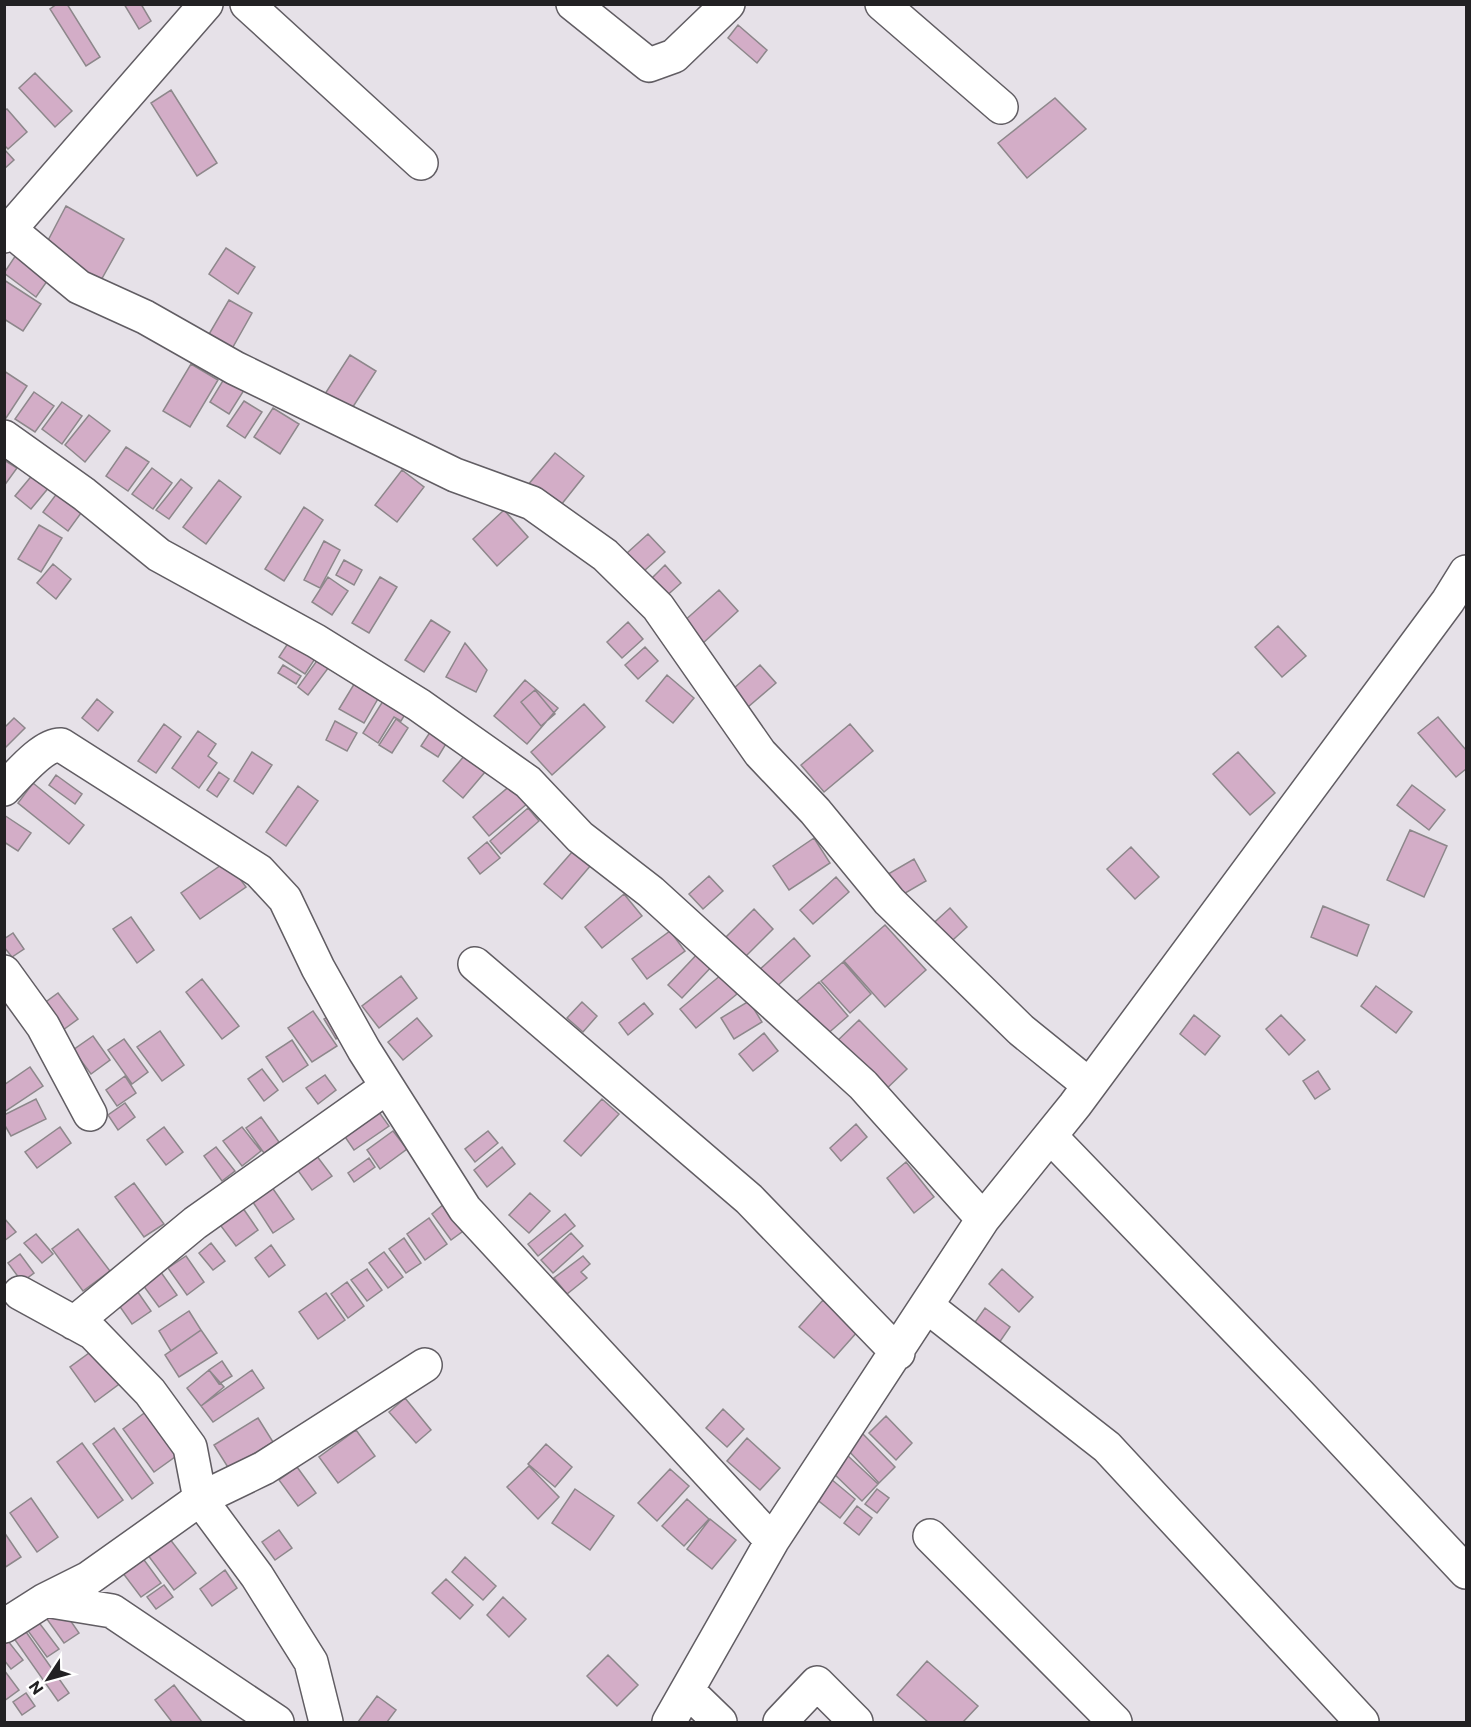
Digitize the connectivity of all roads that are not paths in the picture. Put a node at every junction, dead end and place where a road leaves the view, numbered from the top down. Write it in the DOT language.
graph roads {
  1 [pos="206,4"];
  2 [pos="247,4"];
  3 [pos="573,4"];
  4 [pos="728,4"];
  5 [pos="882,4"];
  6 [pos="1001,107"];
  7 [pos="421,163"];
  8 [pos="7,233"];
  9 [pos="4,437"];
  10 [pos="1467,573"];
  11 [pos="4,789"];
  12 [pos="475,964"];
  13 [pos="4,972"];
  14 [pos="1089,1085"];
  15 [pos="387,1087"];
  16 [pos="90,1114"];
  17 [pos="1050,1136"];
  18 [pos="983,1220"];
  19 [pos="20,1293"];
  20 [pos="928,1307"];
  21 [pos="74,1323"];
  22 [pos="898,1353"];
  23 [pos="425,1365"];
  24 [pos="200,1498"];
  25 [pos="930,1536"];
  26 [pos="772,1542"];
  27 [pos="1467,1572"];
  28 [pos="45,1600"];
  29 [pos="4,1626"];
  30 [pos="688,1692"];
  31 [pos="277,1722"];
  32 [pos="327,1722"];
  33 [pos="669,1722"];
  34 [pos="720,1722"];
  35 [pos="780,1722"];
  36 [pos="855,1722"];
  37 [pos="1115,1722"];
  38 [pos="1362,1722"];
  1 -- 8 [label="street"];
  2 -- 7 [label="street"];
  3 -- 4 [label="street"];
  5 -- 6 [label="street"];
  8 -- 14 [label="street"];
  9 -- 18 [label="street"];
  10 -- 14 [label="street"];
  11 -- 15 [label="street"];
  12 -- 22 [label="street"];
  13 -- 16 [label="street"];
  14 -- 17 [label="street"];
  15 -- 21 [label="street"];
  15 -- 26 [label="street"];
  17 -- 18 [label="street"];
  17 -- 27 [label="street"];
  18 -- 20 [label="street"];
  19 -- 21 [label="street"];
  20 -- 22 [label="street"];
  20 -- 38 [label="street"];
  21 -- 24 [label="street"];
  22 -- 26 [label="street"];
  23 -- 24 [label="street"];
  24 -- 28 [label="street"];
  24 -- 32 [label="street"];
  25 -- 37 [label="street"];
  26 -- 30 [label="street"];
  28 -- 29 [label="street"];
  28 -- 31 [label="street"];
  30 -- 33 [label="street"];
  30 -- 34 [label="street"];
  35 -- 36 [label="street"];
}
